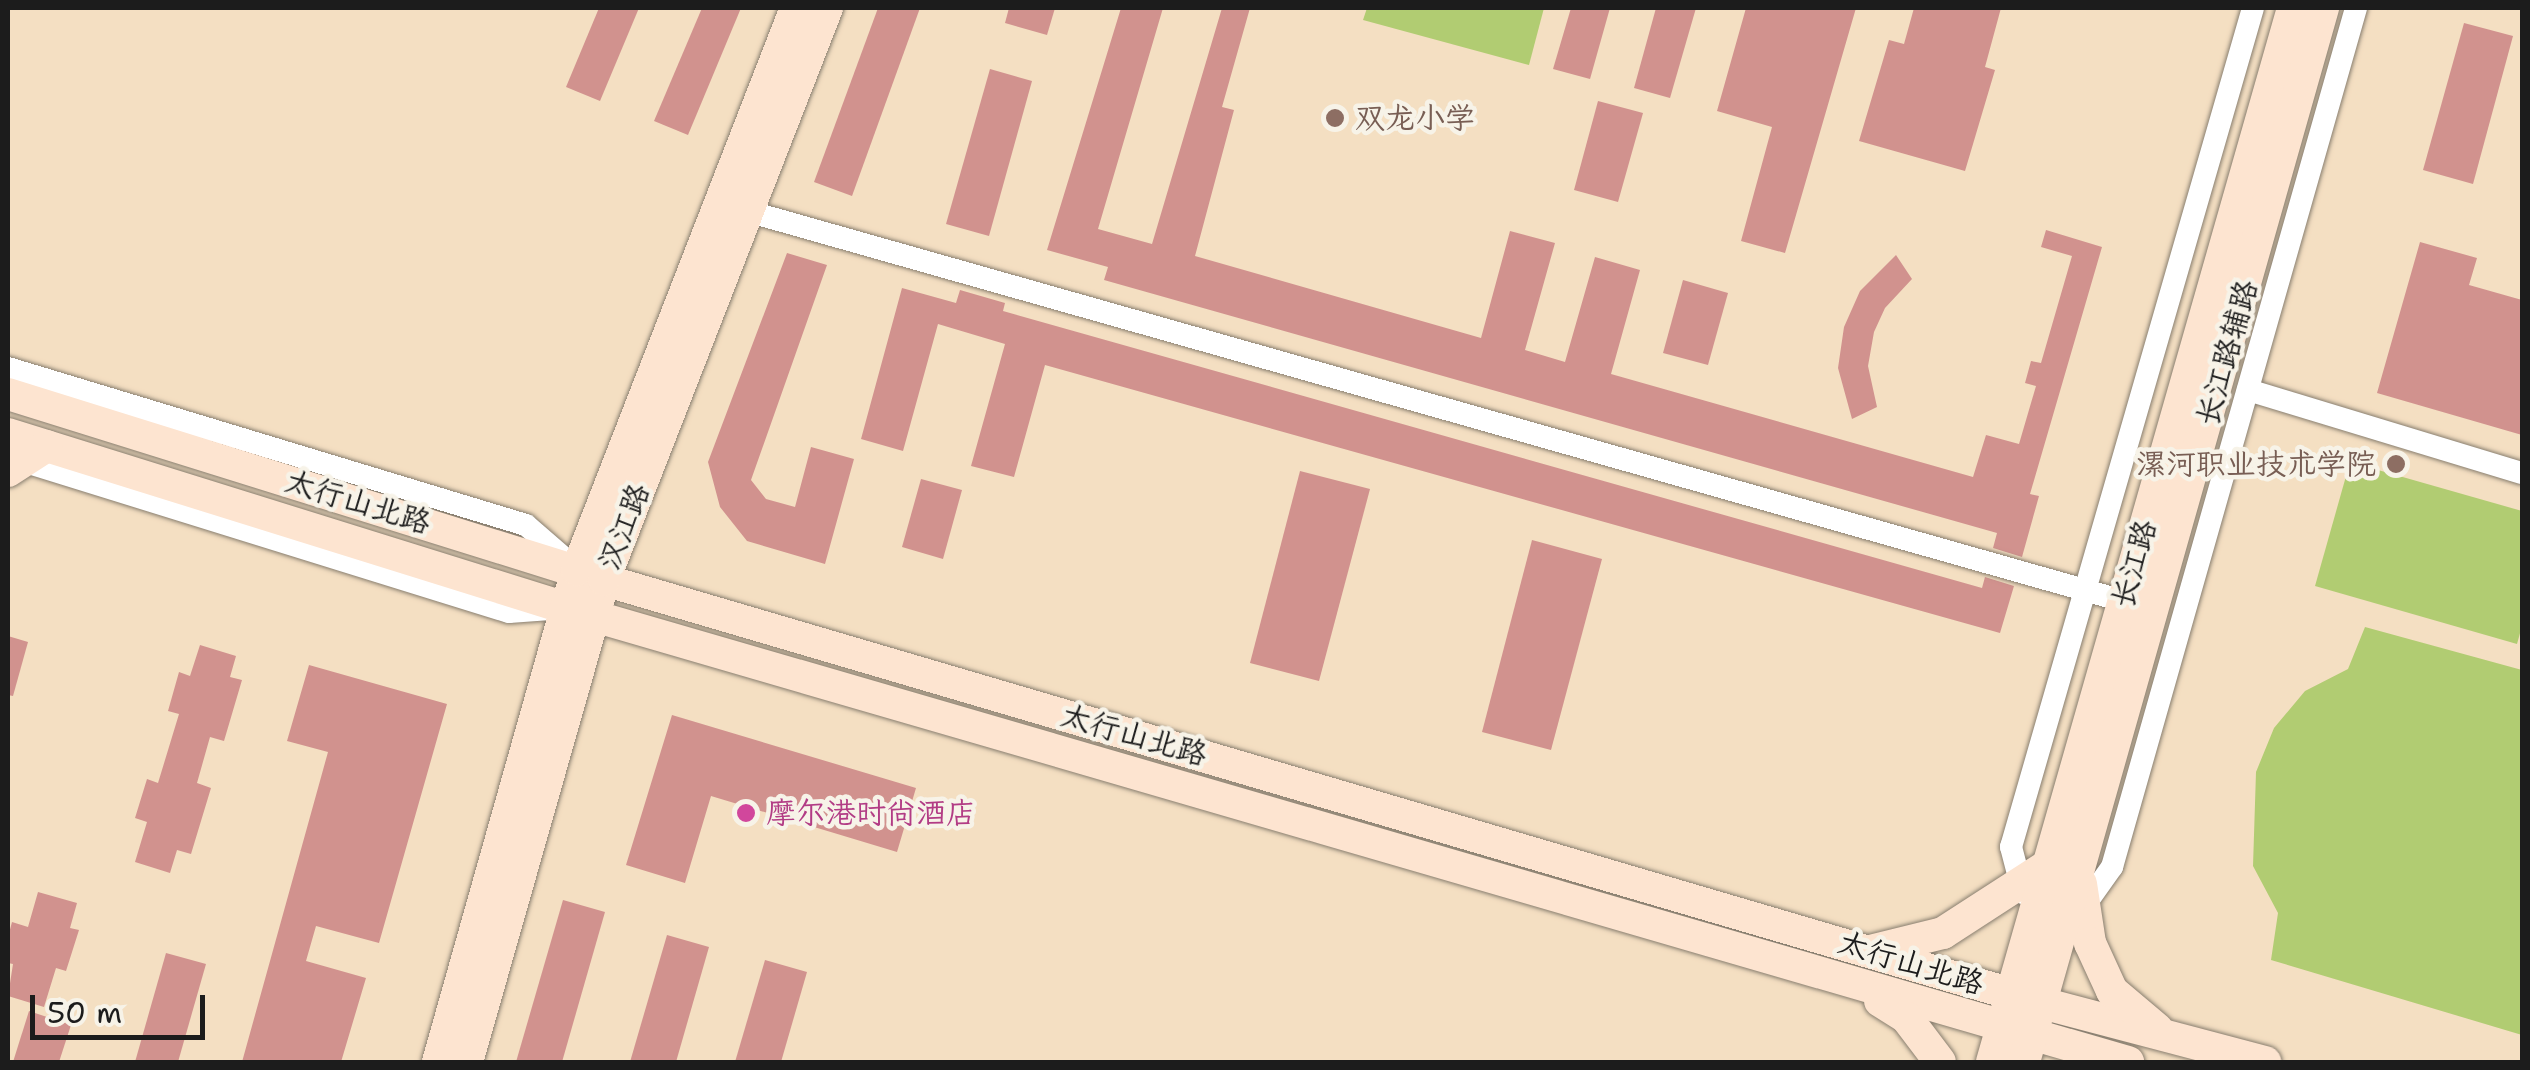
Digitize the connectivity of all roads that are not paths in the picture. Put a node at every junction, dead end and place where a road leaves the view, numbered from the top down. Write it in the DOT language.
graph roads {
  1 [pos="796,8"];
  2 [pos="827,8"];
  3 [pos="2252,8"];
  4 [pos="2293,8"];
  5 [pos="2324,8"];
  6 [pos="2356,8"];
  7 [pos="747,211"];
  8 [pos="8,368"];
  9 [pos="2248,390"];
  10 [pos="8,394"];
  11 [pos="18,454"];
  12 [pos="2522,472"];
  13 [pos="590,575"];
  14 [pos="2084,590"];
  15 [pos="2123,601"];
  16 [pos="579,611"];
  17 [pos="2066,867"];
  18 [pos="2019,883"];
  19 [pos="2060,919"];
  20 [pos="1870,951"];
  21 [pos="1855,986"];
  22 [pos="2027,999"];
  23 [pos="2164,1035"];
  24 [pos="2020,1042"];
  25 [pos="438,1062"];
  26 [pos="467,1062"];
  27 [pos="1940,1062"];
  28 [pos="1992,1062"];
  29 [pos="2128,1062"];
  30 [pos="2265,1062"];
  1 -- 13 [label="main road, 汉江路"];
  2 -- 7 [label="main road, 汉江路"];
  3 -- 14 [label="street"];
  4 -- 15 [label="main road, 长江路"];
  5 -- 17 [label="main road, 长江路"];
  6 -- 9 [label="street, 长江路辅路"];
  7 -- 13 [label="main road, 汉江路"];
  7 -- 14 [label="street"];
  8 -- 13 [label="street"];
  9 -- 12 [label="street"];
  9 -- 19 [label="street, 长江路辅路"];
  10 -- 13 [label="main road, 太行山北路"];
  11 -- 16 [label="main road, 太行山北路"];
  13 -- 16 [label="main road, 汉江路"];
  13 -- 20 [label="main road, 太行山北路"];
  14 -- 15 [label="street"];
  14 -- 18 [label="street"];
  15 -- 17 [label="main road, 长江路"];
  16 -- 21 [label="main road, 太行山北路"];
  16 -- 25 [label="main road, 汉江路"];
  16 -- 26 [label="main road, 汉江路"];
  17 -- 18 [label="main road"];
  17 -- 19 [label="main road, 长江路"];
  17 -- 19 [label="main road"];
  18 -- 19 [label="street"];
  18 -- 20 [label="main road"];
  19 -- 22 [label="main road, 长江路"];
  19 -- 23 [label="main road"];
  20 -- 22 [label="main road, 太行山北路"];
  21 -- 24 [label="main road, 太行山北路"];
  21 -- 27 [label="main road"];
  22 -- 23 [label="main road, 太行山北路"];
  22 -- 24 [label="main road, 长江路"];
  23 -- 30 [label="main road, 太行山北路"];
  24 -- 28 [label="main road, 长江路"];
  24 -- 29 [label="main road, 太行山北路"];
}
